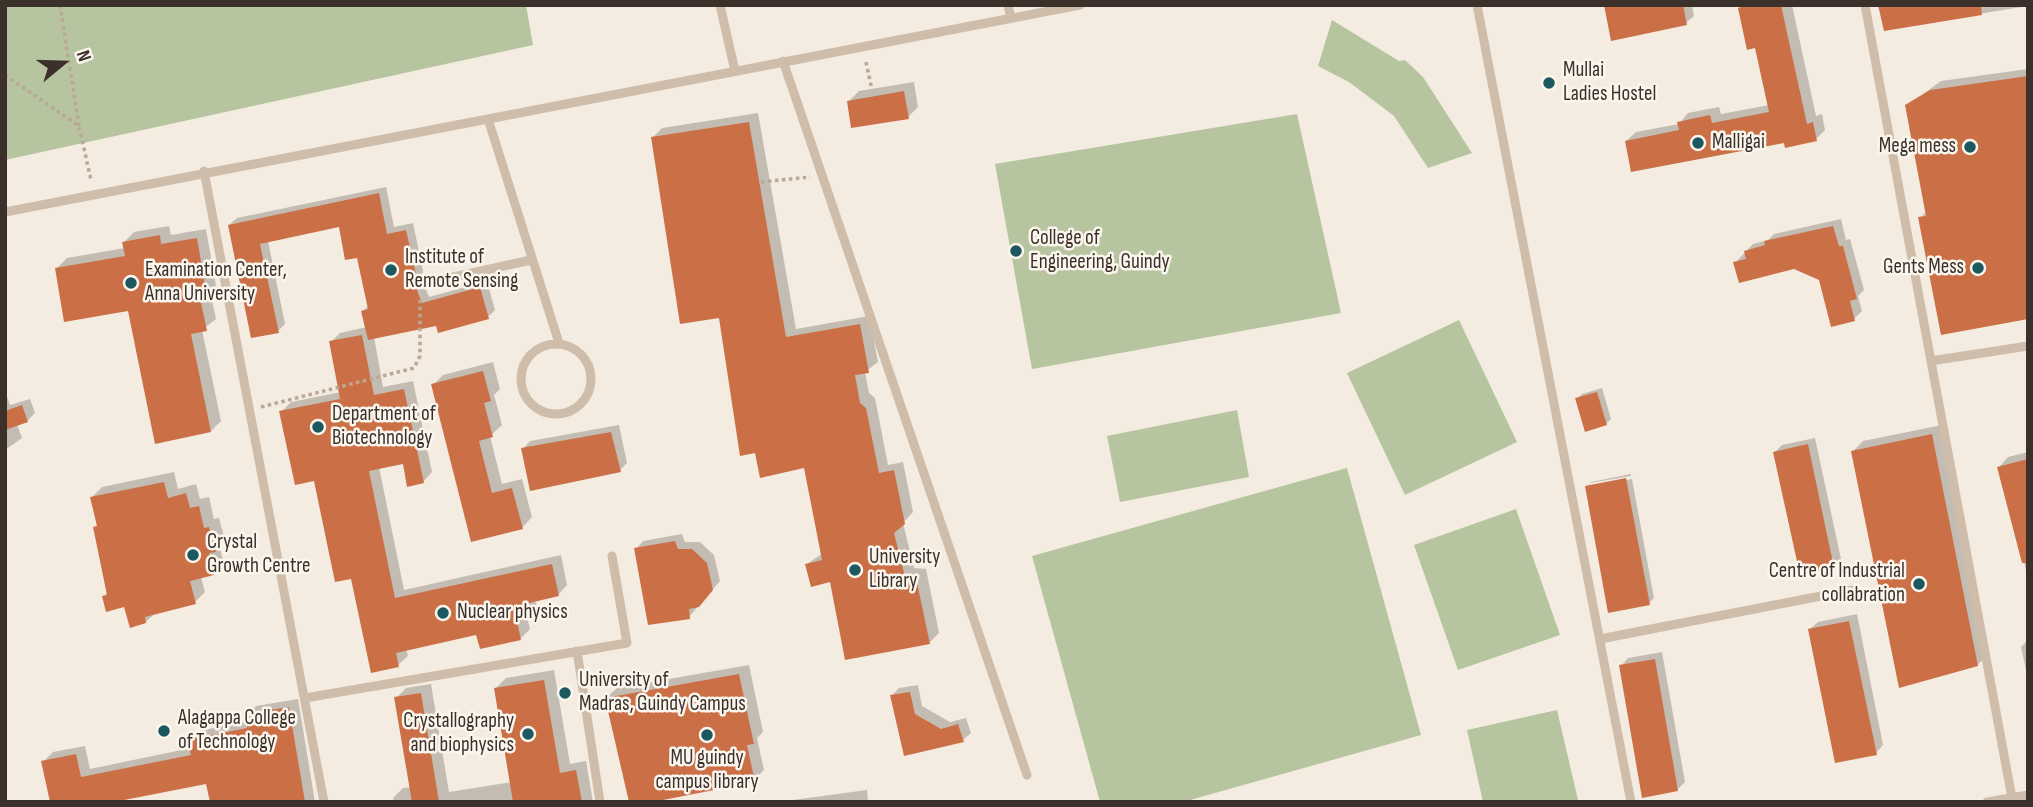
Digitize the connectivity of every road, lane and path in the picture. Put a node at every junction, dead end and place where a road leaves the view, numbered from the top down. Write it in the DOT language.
graph roads {
  1 [pos="60,5"];
  2 [pos="720,5"];
  3 [pos="1008,5"];
  4 [pos="1080,5"];
  5 [pos="1477,5"];
  6 [pos="1865,5"];
  7 [pos="1011,18"];
  8 [pos="863,46"];
  9 [pos="783,61"];
  10 [pos="735,71"];
  11 [pos="5,75"];
  12 [pos="872,90"];
  13 [pos="488,119"];
  14 [pos="79,126"];
  15 [pos="204,171"];
  16 [pos="822,175"];
  17 [pos="761,182"];
  18 [pos="94,194"];
  19 [pos="5,212"];
  20 [pos="531,260"];
  21 [pos="422,284"];
  22 [pos="559,343"];
  23 [pos="2028,346"];
  24 [pos="1931,361"];
  25 [pos="250,410"];
  26 [pos="612,556"];
  27 [pos="1852,590"];
  28 [pos="1600,639"];
  29 [pos="577,651"];
  30 [pos="305,698"];
  31 [pos="1027,775"];
  32 [pos="2028,795"];
  33 [pos="2012,798"];
  34 [pos="324,802"];
  35 [pos="600,802"];
  36 [pos="1631,802"];
  37 [pos="1987,802"];
  1 -- 14 [label="path"];
  2 -- 10 [label="lane"];
  3 -- 7 [label="lane"];
  4 -- 7 [label="lane"];
  5 -- 28 [label="lane"];
  6 -- 24 [label="lane"];
  7 -- 8 [label="lane"];
  8 -- 9 [label="lane"];
  8 -- 12 [label="path"];
  9 -- 10 [label="lane"];
  9 -- 16 [label="lane"];
  10 -- 13 [label="lane"];
  11 -- 14 [label="path"];
  13 -- 15 [label="lane"];
  13 -- 20 [label="lane"];
  14 -- 18 [label="path"];
  15 -- 18 [label="lane"];
  15 -- 25 [label="lane"];
  16 -- 17 [label="path"];
  16 -- 31 [label="lane"];
  18 -- 19 [label="lane"];
  20 -- 21 [label="lane"];
  20 -- 22 [label="lane"];
  21 -- 25 [label="path"];
  22 -- 22 [label="lane"];
  23 -- 24 [label="lane"];
  24 -- 33 [label="lane"];
  25 -- 30 [label="lane"];
  26 -- 29 [label="lane"];
  27 -- 28 [label="lane"];
  28 -- 36 [label="lane"];
  29 -- 30 [label="lane"];
  29 -- 35 [label="lane"];
  30 -- 34 [label="lane"];
  32 -- 33 [label="lane"];
  33 -- 37 [label="lane"];
}
